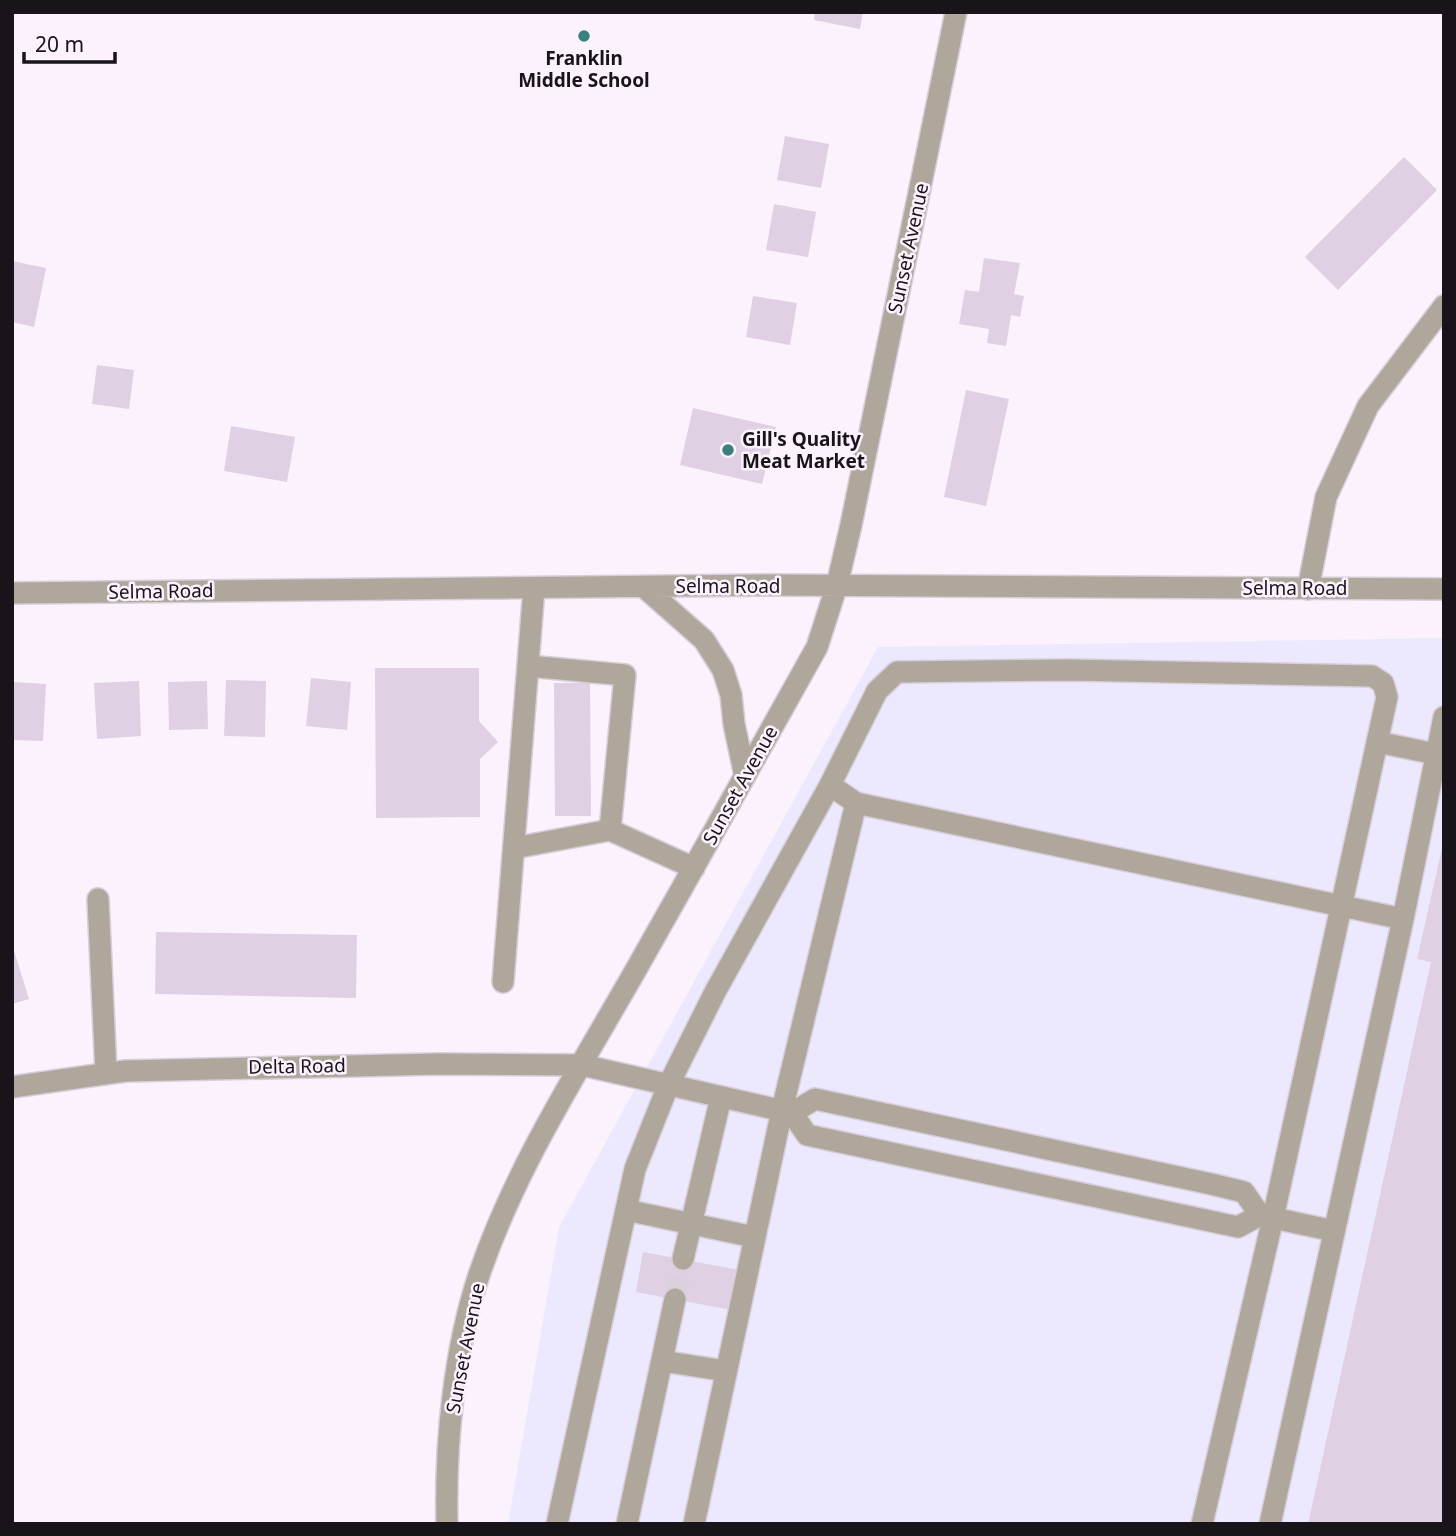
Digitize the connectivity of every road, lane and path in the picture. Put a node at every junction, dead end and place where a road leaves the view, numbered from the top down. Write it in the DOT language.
graph roads {
  1 [pos="956,12"];
  2 [pos="1444,306"];
  3 [pos="837,585"];
  4 [pos="644,587"];
  5 [pos="534,588"];
  6 [pos="1308,589"];
  7 [pos="1444,589"];
  8 [pos="12,593"];
  9 [pos="528,666"];
  10 [pos="1444,717"];
  11 [pos="1377,741"];
  12 [pos="1436,754"];
  13 [pos="745,776"];
  14 [pos="830,785"];
  15 [pos="856,803"];
  16 [pos="610,830"];
  17 [pos="514,848"];
  18 [pos="694,868"];
  19 [pos="98,899"];
  20 [pos="1340,906"];
  21 [pos="1403,919"];
  22 [pos="503,982"];
  23 [pos="582,1065"];
  24 [pos="106,1073"];
  25 [pos="668,1086"];
  26 [pos="12,1087"];
  27 [pos="720,1097"];
  28 [pos="787,1111"];
  29 [pos="626,1210"];
  30 [pos="1266,1216"];
  31 [pos="692,1224"];
  32 [pos="1334,1231"];
  33 [pos="754,1237"];
  34 [pos="683,1259"];
  35 [pos="675,1299"];
  36 [pos="662,1360"];
  37 [pos="726,1371"];
  38 [pos="447,1524"];
  39 [pos="557,1524"];
  40 [pos="627,1524"];
  41 [pos="694,1524"];
  42 [pos="1202,1524"];
  43 [pos="1270,1524"];
  1 -- 3 [label="street, Sunset Avenue"];
  2 -- 6 [label="street"];
  3 -- 4 [label="street, Selma Road"];
  3 -- 6 [label="street, Selma Road"];
  3 -- 13 [label="street, Sunset Avenue"];
  4 -- 5 [label="street, Selma Road"];
  4 -- 13 [label="street"];
  5 -- 8 [label="street, Selma Road"];
  5 -- 9 [label="street"];
  6 -- 7 [label="street, Selma Road"];
  9 -- 16 [label="street"];
  9 -- 17 [label="street"];
  10 -- 12 [label="street"];
  11 -- 12 [label="street"];
  11 -- 14 [label="street"];
  11 -- 20 [label="street"];
  12 -- 21 [label="street"];
  13 -- 18 [label="street, Sunset Avenue"];
  14 -- 15 [label="street"];
  14 -- 25 [label="street"];
  15 -- 20 [label="street"];
  15 -- 28 [label="street"];
  16 -- 17 [label="street"];
  16 -- 18 [label="street"];
  17 -- 22 [label="street"];
  18 -- 23 [label="street, Sunset Avenue"];
  19 -- 24 [label="street"];
  20 -- 21 [label="street"];
  20 -- 30 [label="street"];
  21 -- 32 [label="street"];
  23 -- 24 [label="street, Delta Road"];
  23 -- 25 [label="street, Delta Road"];
  23 -- 38 [label="street, Sunset Avenue"];
  24 -- 26 [label="street, Delta Road"];
  25 -- 27 [label="street, Delta Road"];
  25 -- 29 [label="street"];
  27 -- 28 [label="street, Delta Road"];
  27 -- 31 [label="street"];
  28 -- 30 [label="street"];
  28 -- 30 [label="street"];
  28 -- 33 [label="street"];
  29 -- 31 [label="street"];
  29 -- 39 [label="street"];
  30 -- 32 [label="street"];
  30 -- 42 [label="street"];
  31 -- 33 [label="street"];
  31 -- 34 [label="street"];
  32 -- 43 [label="street"];
  33 -- 37 [label="street"];
  35 -- 36 [label="street"];
  36 -- 37 [label="street"];
  36 -- 40 [label="street"];
  37 -- 41 [label="street"];
}
